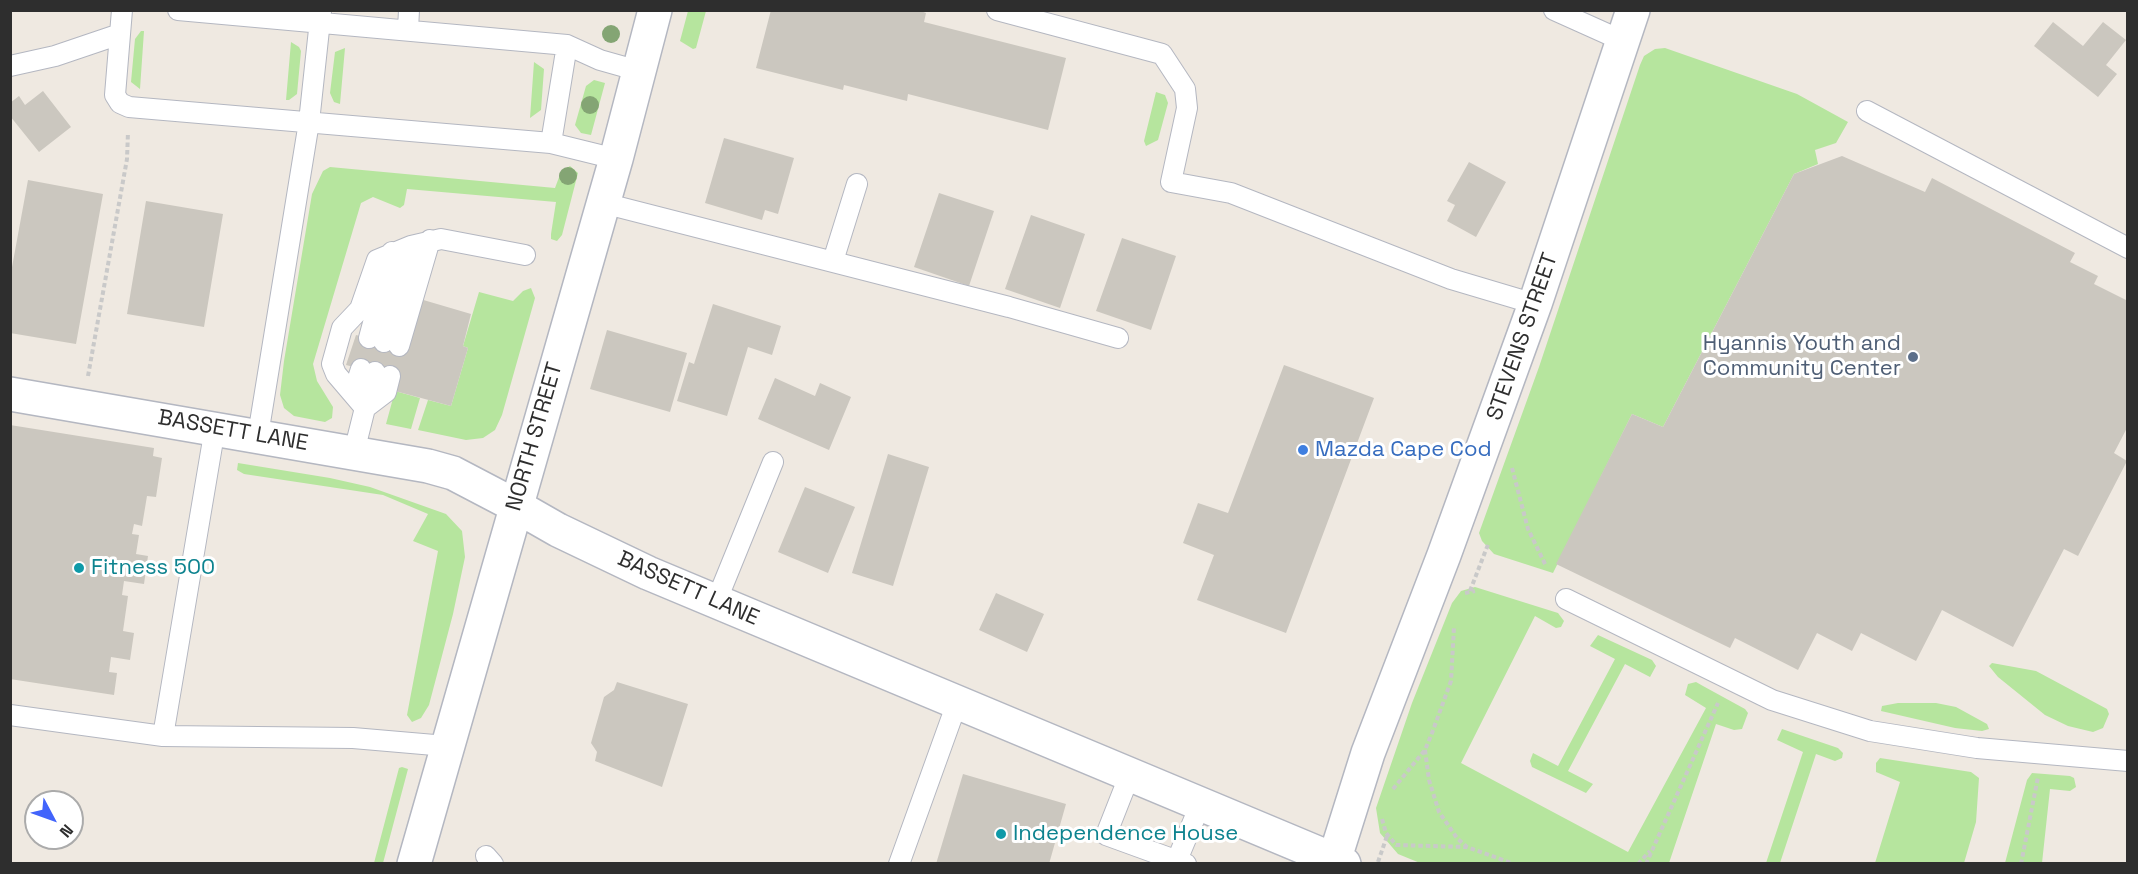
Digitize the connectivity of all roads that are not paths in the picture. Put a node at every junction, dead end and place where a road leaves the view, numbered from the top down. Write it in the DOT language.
graph roads {
  1 [pos="122,10"];
  2 [pos="178,10"];
  3 [pos="409,10"];
  4 [pos="655,10"];
  5 [pos="997,10"];
  6 [pos="1554,10"];
  7 [pos="1633,10"];
  8 [pos="320,17"];
  9 [pos="408,30"];
  10 [pos="120,34"];
  11 [pos="1623,41"];
  12 [pos="567,45"];
  13 [pos="10,66"];
  14 [pos="639,71"];
  15 [pos="1867,111"];
  16 [pos="309,122"];
  17 [pos="551,143"];
  18 [pos="616,159"];
  19 [pos="857,184"];
  20 [pos="603,203"];
  21 [pos="411,246"];
  22 [pos="2127,248"];
  23 [pos="525,255"];
  24 [pos="833,261"];
  25 [pos="1535,304"];
  26 [pos="1118,338"];
  27 [pos="10,394"];
  28 [pos="359,401"];
  29 [pos="215,428"];
  30 [pos="258,435"];
  31 [pos="354,452"];
  32 [pos="773,462"];
  33 [pos="516,506"];
  34 [pos="1566,599"];
  35 [pos="716,602"];
  36 [pos="957,704"];
  37 [pos="10,715"];
  38 [pos="163,736"];
  39 [pos="447,746"];
  40 [pos="2127,761"];
  41 [pos="1130,774"];
  42 [pos="1201,803"];
  43 [pos="1181,862"];
  44 [pos="1337,862"];
  45 [pos="414,864"];
  46 [pos="899,864"];
  1 -- 10 [label="lane"];
  2 -- 8 [label="lane"];
  3 -- 9 [label="lane"];
  4 -- 14 [label="street, NORTH STREET"];
  5 -- 25 [label="lane"];
  6 -- 11 [label="lane"];
  7 -- 11 [label="street, STEVENS STREET"];
  8 -- 9 [label="lane"];
  8 -- 16 [label="lane"];
  9 -- 12 [label="lane"];
  10 -- 13 [label="lane"];
  10 -- 16 [label="lane"];
  11 -- 25 [label="street, STEVENS STREET"];
  12 -- 14 [label="lane"];
  12 -- 17 [label="lane"];
  14 -- 18 [label="street, NORTH STREET"];
  15 -- 22 [label="lane"];
  16 -- 17 [label="lane"];
  16 -- 30 [label="lane"];
  17 -- 18 [label="lane"];
  18 -- 20 [label="street, NORTH STREET"];
  19 -- 24 [label="lane"];
  20 -- 24 [label="lane"];
  20 -- 33 [label="street, NORTH STREET"];
  21 -- 21 [label="lane"];
  21 -- 23 [label="lane"];
  21 -- 28 [label="lane"];
  24 -- 26 [label="lane"];
  25 -- 44 [label="street, STEVENS STREET"];
  27 -- 29 [label="street, BASSETT LANE"];
  28 -- 28 [label="lane"];
  28 -- 31 [label="lane"];
  29 -- 30 [label="street, BASSETT LANE"];
  29 -- 38 [label="lane"];
  30 -- 31 [label="street, BASSETT LANE"];
  31 -- 33 [label="street, BASSETT LANE"];
  32 -- 35 [label="lane"];
  33 -- 35 [label="street, BASSETT LANE"];
  33 -- 39 [label="street, NORTH STREET"];
  34 -- 40 [label="lane"];
  35 -- 36 [label="street, BASSETT LANE"];
  36 -- 41 [label="street, BASSETT LANE"];
  36 -- 46 [label="lane"];
  37 -- 38 [label="lane"];
  38 -- 39 [label="lane"];
  39 -- 45 [label="street, NORTH STREET"];
  41 -- 42 [label="street, BASSETT LANE"];
  41 -- 43 [label="lane"];
  42 -- 43 [label="lane"];
  42 -- 44 [label="street, BASSETT LANE"];
}
